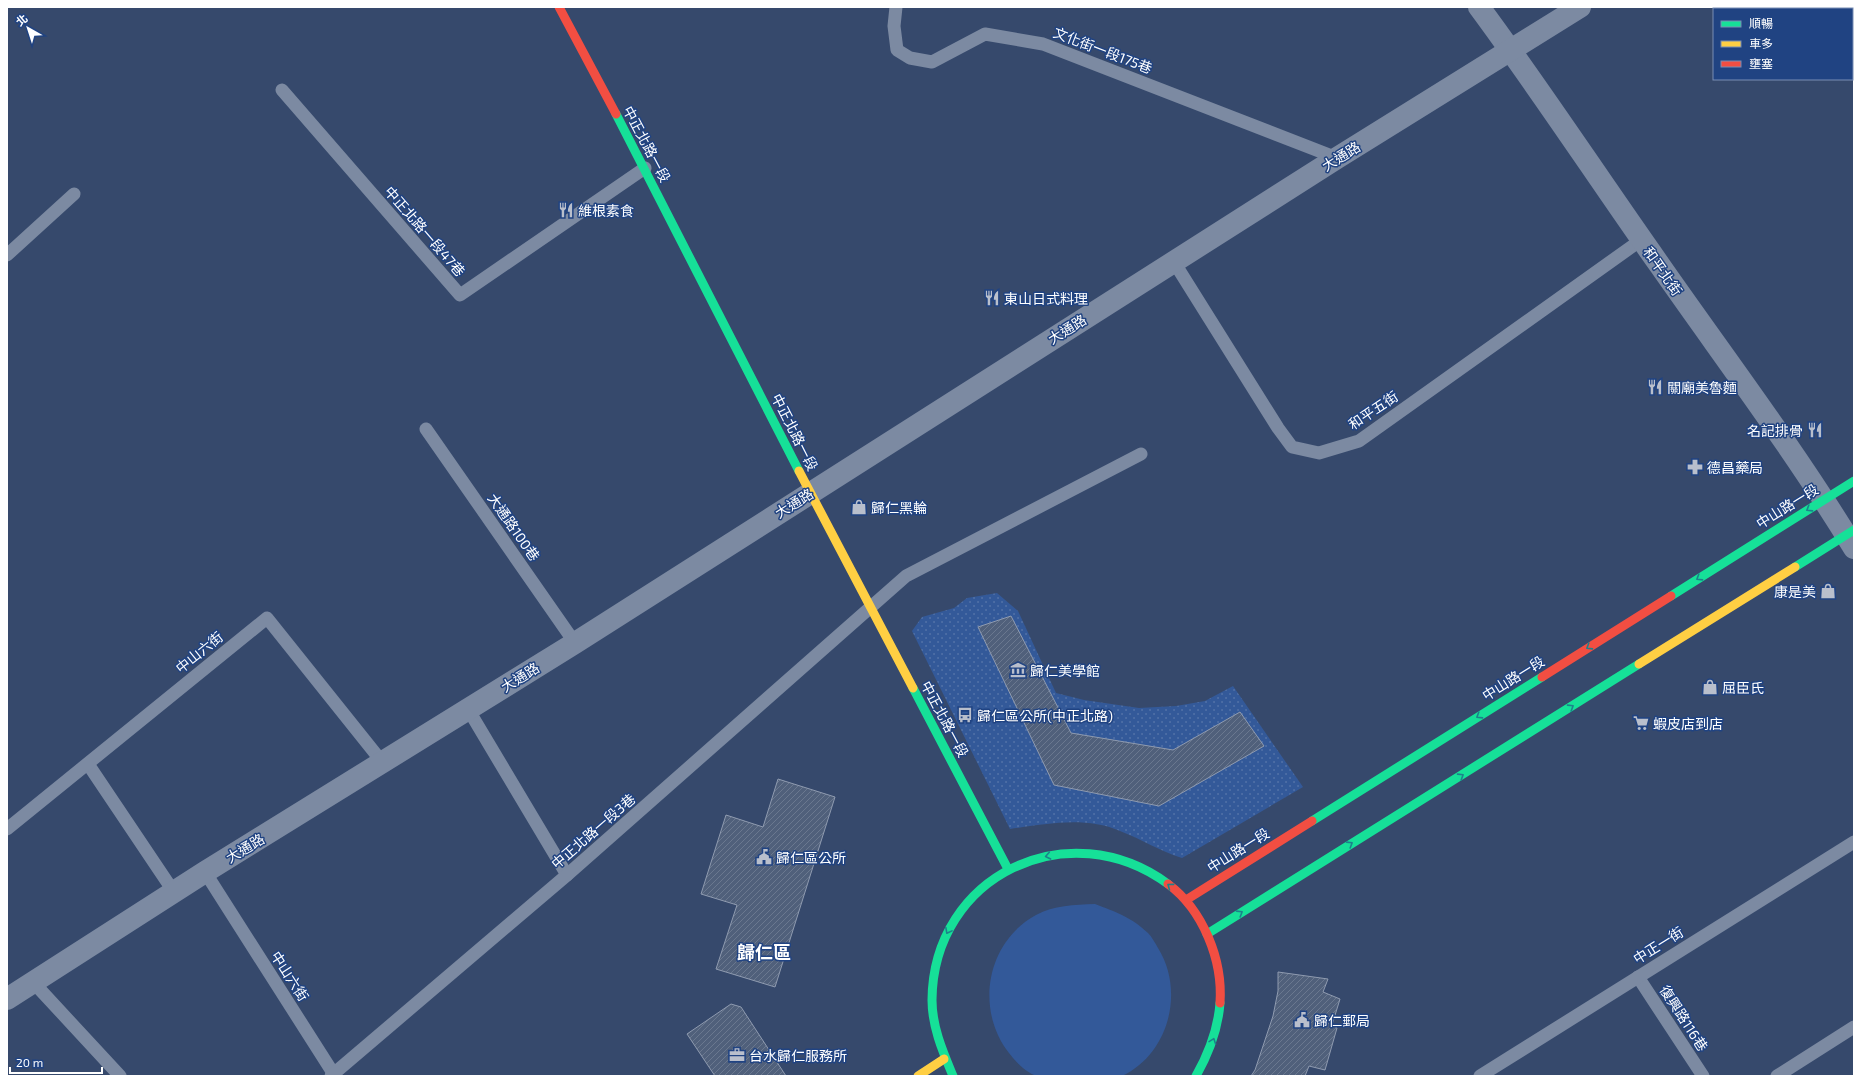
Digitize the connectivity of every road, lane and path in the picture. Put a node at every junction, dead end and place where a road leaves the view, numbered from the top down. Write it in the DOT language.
graph roads {
  1 [pos="559,7"];
  2 [pos="896,7"];
  3 [pos="1479,7"];
  4 [pos="1580,7"];
  5 [pos="1512,51"];
  6 [pos="282,90"];
  7 [pos="1337,158"];
  8 [pos="645,168"];
  9 [pos="74,194"];
  10 [pos="1641,240"];
  11 [pos="7,255"];
  12 [pos="1174,262"];
  13 [pos="426,429"];
  14 [pos="1141,454"];
  15 [pos="1854,480"];
  16 [pos="810,493"];
  17 [pos="1824,500"];
  18 [pos="1851,537"];
  19 [pos="870,608"];
  20 [pos="575,643"];
  21 [pos="468,709"];
  22 [pos="383,763"];
  23 [pos="88,764"];
  24 [pos="7,829"];
  25 [pos="1854,842"];
  26 [pos="1008,869"];
  27 [pos="205,872"];
  28 [pos="566,875"];
  29 [pos="174,892"];
  30 [pos="1186,900"];
  31 [pos="1207,934"];
  32 [pos="1638,977"];
  33 [pos="33,982"];
  34 [pos="7,999"];
  35 [pos="1854,1027"];
  36 [pos="944,1059"];
  37 [pos="334,1075"];
  38 [pos="120,1076"];
  39 [pos="918,1076"];
  40 [pos="954,1076"];
  41 [pos="1196,1076"];
  42 [pos="1480,1076"];
  43 [pos="1703,1076"];
  44 [pos="1777,1076"];
  1 -- 8 [label="main road, 中正北路一段"];
  2 -- 7 [label="lane, 文化街一段175巷"];
  3 -- 5 [label="street, 和平北街"];
  4 -- 5 [label="street, 大通路"];
  5 -- 7 [label="street, 大通路"];
  5 -- 10 [label="street, 和平北街"];
  6 -- 8 [label="lane, 中正北路一段47巷"];
  7 -- 12 [label="street, 大通路"];
  8 -- 16 [label="main road, 中正北路一段"];
  9 -- 11 [label="lane"];
  10 -- 12 [label="lane, 和平五街"];
  10 -- 17 [label="street, 和平北街"];
  12 -- 16 [label="street, 大通路"];
  13 -- 20 [label="lane, 大通路100巷"];
  14 -- 19 [label="lane, 中正北路一段3巷"];
  15 -- 17 [label="main road, 中山路一段"];
  16 -- 19 [label="main road, 中正北路一段"];
  16 -- 20 [label="street, 大通路"];
  17 -- 18 [label="street, 和平北街"];
  17 -- 30 [label="main road, 中山路一段, one-way"];
  31 -- 18 [label="main road, one-way"];
  19 -- 26 [label="main road, 中正北路一段"];
  19 -- 28 [label="lane, 中正北路一段3巷"];
  20 -- 21 [label="street, 大通路"];
  21 -- 22 [label="street, 大通路"];
  21 -- 28 [label="lane"];
  22 -- 23 [label="lane, 中山六街"];
  22 -- 27 [label="street, 大通路"];
  23 -- 24 [label="lane, 中山六街"];
  23 -- 29 [label="lane"];
  25 -- 32 [label="lane, 中正一街"];
  30 -- 26 [label="main road, one-way"];
  26 -- 36 [label="main road, one-way"];
  27 -- 29 [label="street, 大通路"];
  27 -- 37 [label="lane, 中山六街"];
  28 -- 37 [label="lane, 中正北路一段3巷"];
  29 -- 33 [label="street, 大通路"];
  30 -- 31 [label="main road"];
  41 -- 31 [label="main road, one-way"];
  32 -- 42 [label="lane, 中正一街"];
  32 -- 43 [label="lane, 復興路116巷"];
  33 -- 34 [label="street, 大通路"];
  33 -- 38 [label="lane"];
  35 -- 44 [label="lane"];
  36 -- 39 [label="main road"];
  36 -- 40 [label="main road"];
}
